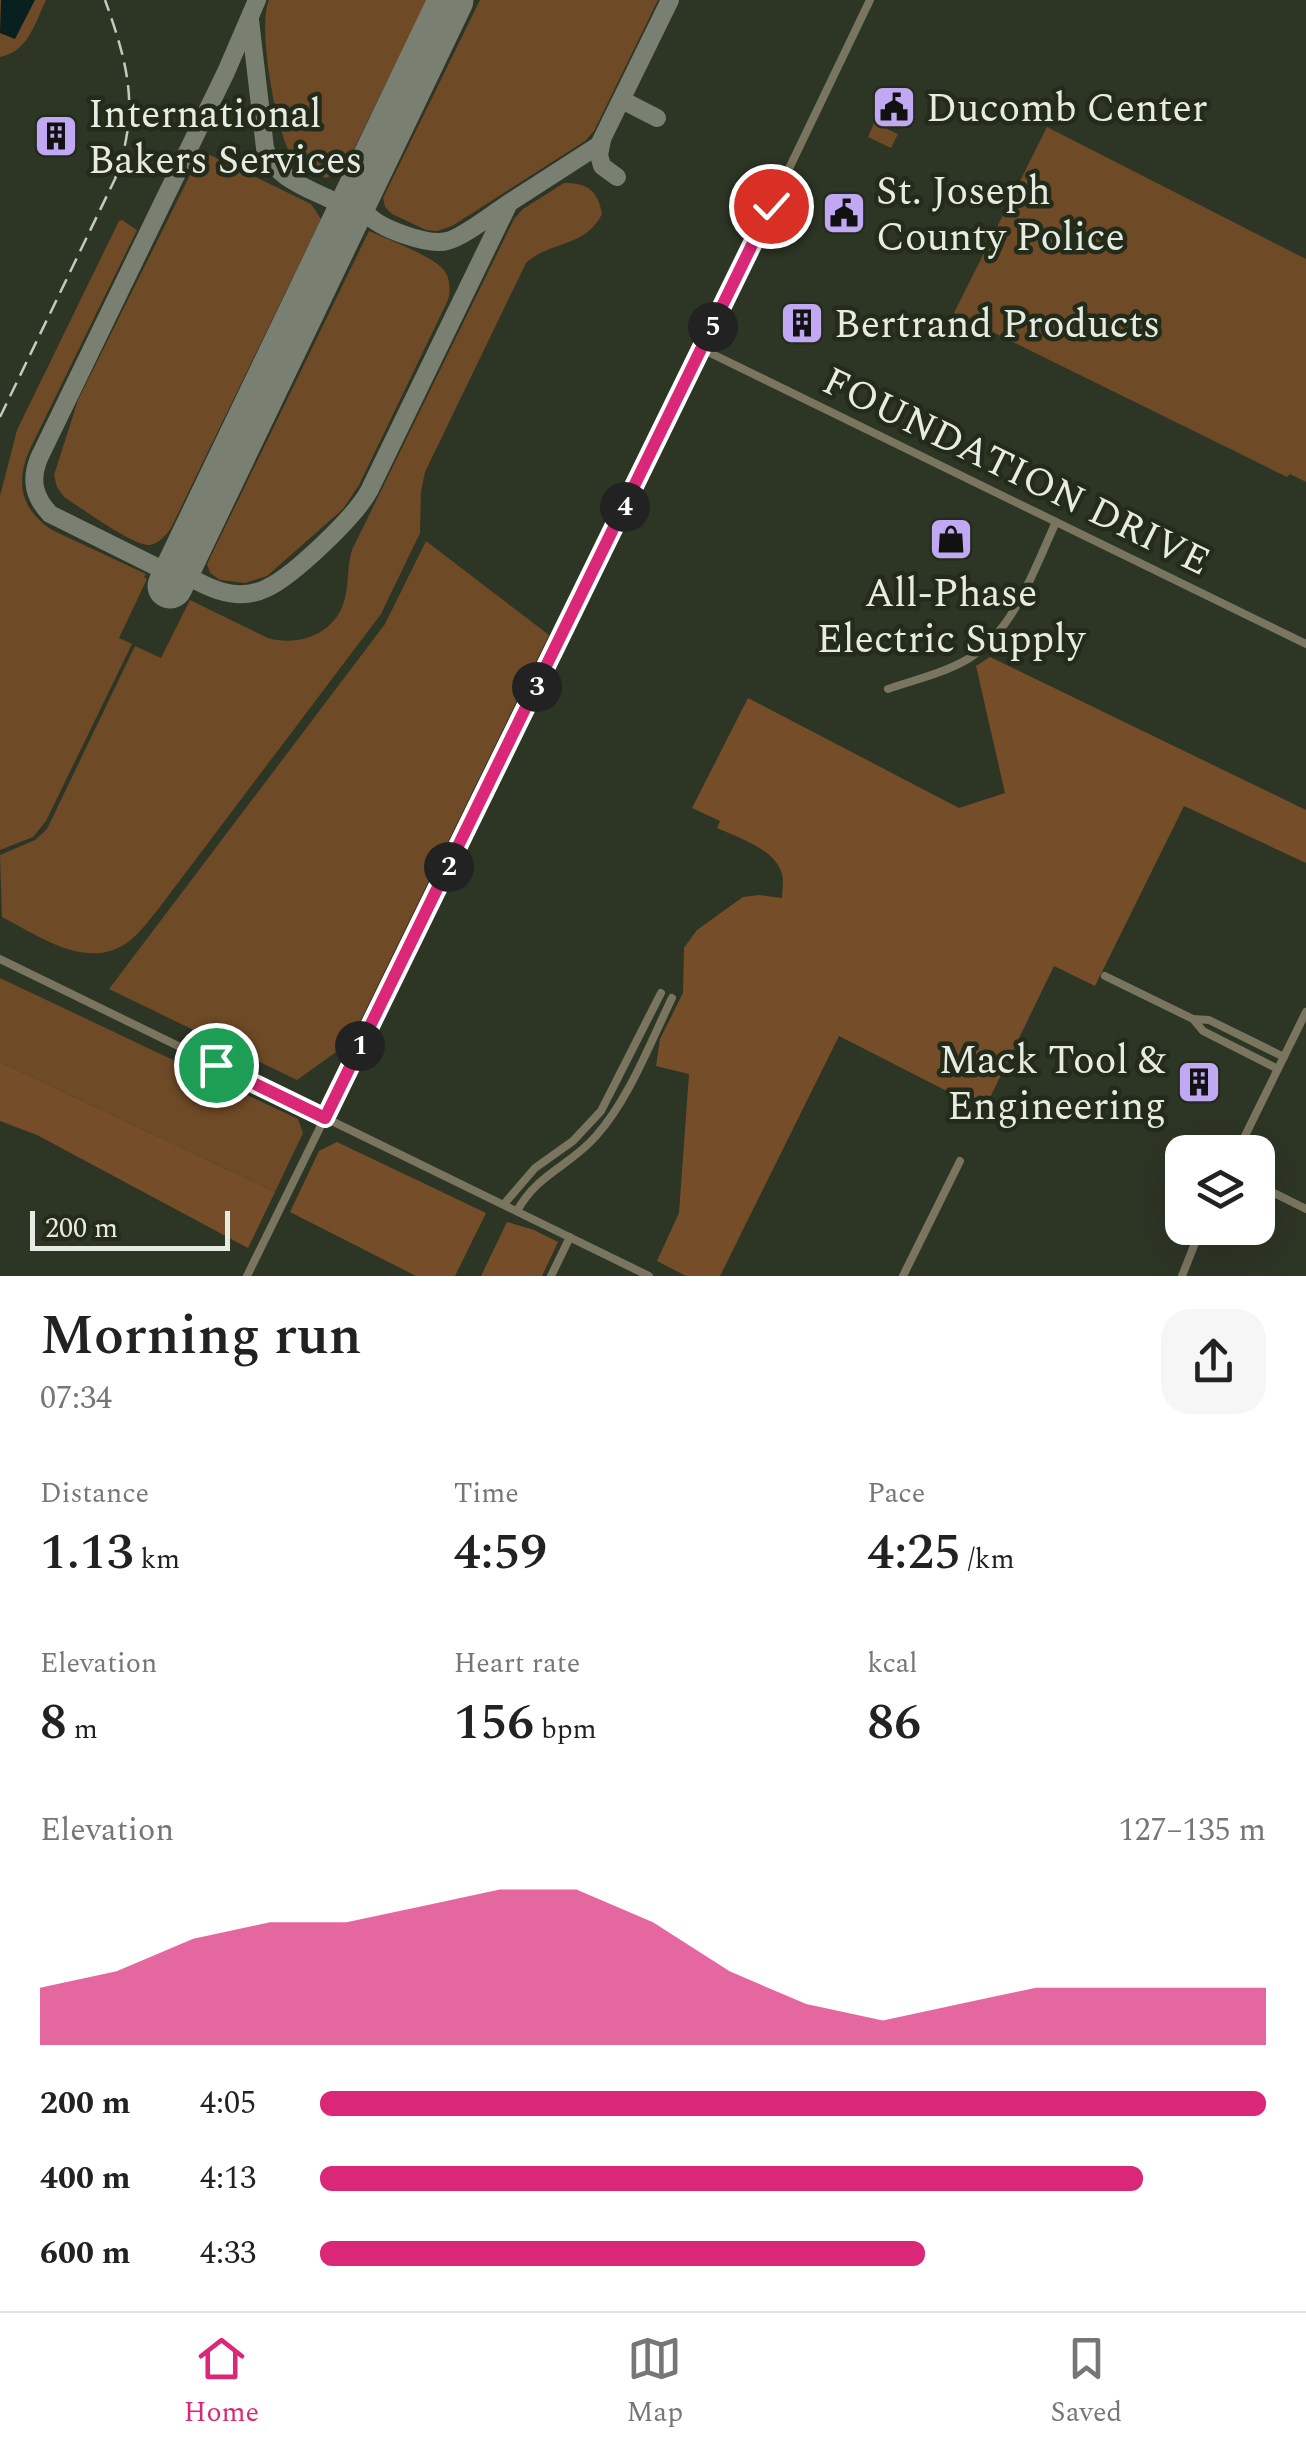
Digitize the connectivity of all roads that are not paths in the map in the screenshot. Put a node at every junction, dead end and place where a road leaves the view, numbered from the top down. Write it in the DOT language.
graph roads {
  1 [pos="870,0"];
  2 [pos="702,349"];
  3 [pos="1056,522"];
  4 [pos="1306,644"];
  5 [pos="888,690"];
  6 [pos="0,959"];
  7 [pos="1105,976"];
  8 [pos="661,993"];
  9 [pos="672,998"];
  10 [pos="1306,1012"];
  11 [pos="1192,1019"];
  12 [pos="1284,1057"];
  13 [pos="1278,1069"];
  14 [pos="325,1118"];
  15 [pos="1245,1135"];
  16 [pos="960,1161"];
  17 [pos="1275,1194"];
  18 [pos="504,1204"];
  19 [pos="1306,1209"];
  20 [pos="518,1210"];
  21 [pos="570,1237"];
  22 [pos="1194,1245"];
  23 [pos="247,1276"];
  24 [pos="551,1276"];
  25 [pos="649,1276"];
  26 [pos="903,1276"];
  27 [pos="1182,1276"];
  1 -- 2 [label="street"];
  2 -- 3 [label="street, FOUNDATION DRIVE"];
  2 -- 14 [label="street"];
  3 -- 4 [label="street, FOUNDATION DRIVE"];
  3 -- 5 [label="street"];
  6 -- 14 [label="street"];
  7 -- 11 [label="street"];
  8 -- 18 [label="street"];
  9 -- 20 [label="street"];
  10 -- 12 [label="street"];
  11 -- 12 [label="street"];
  11 -- 13 [label="street"];
  12 -- 13 [label="street"];
  13 -- 15 [label="street"];
  14 -- 18 [label="street"];
  14 -- 23 [label="street"];
  16 -- 26 [label="street"];
  17 -- 19 [label="street"];
  18 -- 20 [label="street"];
  20 -- 21 [label="street"];
  21 -- 24 [label="street"];
  21 -- 25 [label="street"];
  22 -- 27 [label="street"];
}
